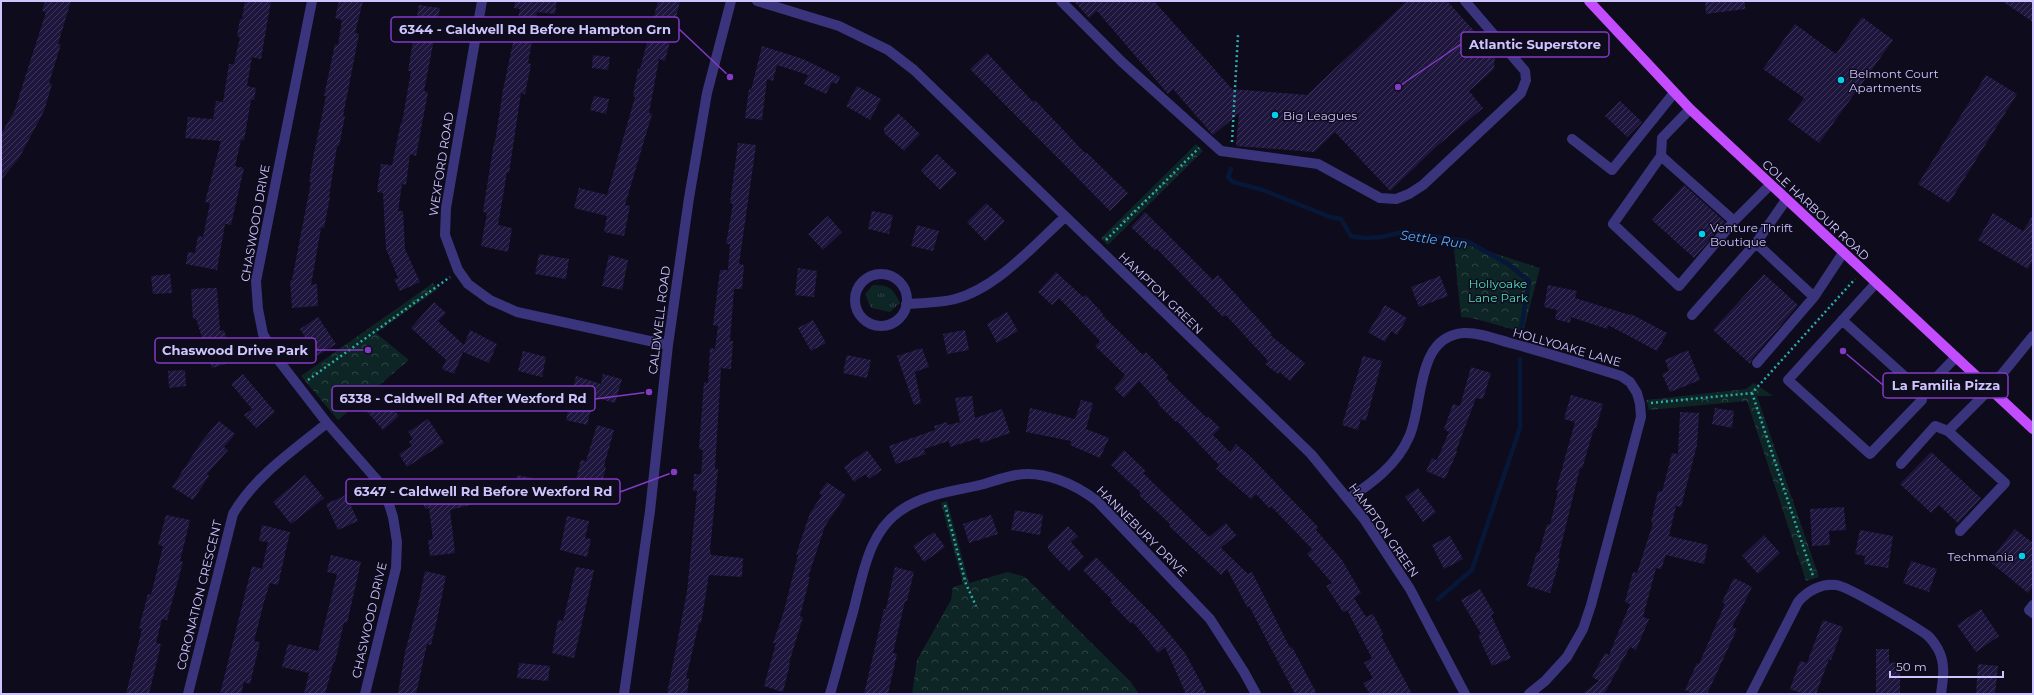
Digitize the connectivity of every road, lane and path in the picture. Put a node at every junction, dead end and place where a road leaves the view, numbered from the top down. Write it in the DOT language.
graph roads {
  1 [pos="312,1"];
  2 [pos="482,1"];
  3 [pos="731,1"];
  4 [pos="757,1"];
  5 [pos="1061,1"];
  6 [pos="1465,1"];
  7 [pos="1589,1"];
  8 [pos="1238,35"];
  9 [pos="1674,93"];
  10 [pos="1690,109"];
  11 [pos="1572,139"];
  12 [pos="1208,140"];
  13 [pos="1661,156"];
  14 [pos="1770,185"];
  15 [pos="1786,200"];
  16 [pos="1065,217"];
  17 [pos="1734,222"];
  18 [pos="1756,243"];
  19 [pos="1097,249"];
  20 [pos="1843,253"];
  21 [pos="458,270"];
  22 [pos="1862,272"];
  23 [pos="1876,284"];
  24 [pos="1814,298"];
  25 [pos="906,304"];
  26 [pos="1692,315"];
  27 [pos="1842,320"];
  28 [pos="2033,336"];
  29 [pos="668,346"];
  30 [pos="1956,358"];
  31 [pos="1757,363"];
  32 [pos="298,387"];
  33 [pos="1990,389"];
  34 [pos="1922,392"];
  35 [pos="1752,393"];
  36 [pos="1640,404"];
  37 [pos="327,423"];
  38 [pos="2033,429"];
  39 [pos="1948,431"];
  40 [pos="1901,464"];
  41 [pos="942,493"];
  42 [pos="1348,499"];
  43 [pos="1960,531"];
  44 [pos="1816,588"];
  45 [pos="2033,605"];
  46 [pos="976,606"];
  47 [pos="2033,613"];
  48 [pos="188,694"];
  49 [pos="365,694"];
  50 [pos="624,694"];
  51 [pos="830,694"];
  52 [pos="1256,694"];
  53 [pos="1465,694"];
  54 [pos="1529,694"];
  55 [pos="1751,694"];
  56 [pos="1941,694"];
  1 -- 32 [label="street, CHASWOOD DRIVE"];
  2 -- 21 [label="street, WEXFORD ROAD"];
  3 -- 29 [label="street, CALDWELL ROAD"];
  4 -- 16 [label="street, HAMPTON GREEN"];
  5 -- 12 [label="street"];
  6 -- 12 [label="street"];
  7 -- 9 [label="main road, COLE HARBOUR ROAD"];
  8 -- 12 [label="path"];
  9 -- 10 [label="main road, COLE HARBOUR ROAD"];
  9 -- 11 [label="street"];
  10 -- 13 [label="street"];
  10 -- 14 [label="main road, COLE HARBOUR ROAD"];
  12 -- 19 [label="path"];
  13 -- 17 [label="street"];
  13 -- 17 [label="street"];
  14 -- 15 [label="main road, COLE HARBOUR ROAD"];
  14 -- 17 [label="street"];
  15 -- 18 [label="street"];
  15 -- 20 [label="main road, COLE HARBOUR ROAD"];
  16 -- 19 [label="street, HAMPTON GREEN"];
  16 -- 25 [label="street"];
  18 -- 24 [label="street"];
  18 -- 26 [label="street"];
  19 -- 42 [label="street, HAMPTON GREEN"];
  20 -- 22 [label="main road, COLE HARBOUR ROAD"];
  20 -- 24 [label="street"];
  21 -- 29 [label="street, WEXFORD ROAD"];
  21 -- 32 [label="path"];
  22 -- 23 [label="main road, COLE HARBOUR ROAD"];
  22 -- 35 [label="path"];
  23 -- 27 [label="street"];
  23 -- 30 [label="main road, COLE HARBOUR ROAD"];
  24 -- 31 [label="street"];
  25 -- 25 [label="street"];
  27 -- 34 [label="street"];
  27 -- 34 [label="street"];
  28 -- 33 [label="street"];
  29 -- 50 [label="street, CALDWELL ROAD"];
  30 -- 33 [label="main road, COLE HARBOUR ROAD"];
  30 -- 34 [label="street"];
  32 -- 37 [label="street, CHASWOOD DRIVE"];
  33 -- 38 [label="main road, COLE HARBOUR ROAD"];
  33 -- 39 [label="street"];
  35 -- 36 [label="path"];
  35 -- 44 [label="path"];
  36 -- 42 [label="street, HOLLYOAKE LANE"];
  36 -- 54 [label="street, HOLLYOAKE LANE"];
  37 -- 48 [label="street, CORONATION CRESCENT"];
  37 -- 49 [label="street, CHASWOOD DRIVE"];
  39 -- 40 [label="street"];
  39 -- 43 [label="street"];
  41 -- 46 [label="path"];
  41 -- 51 [label="street, HANNEBURY DRIVE"];
  41 -- 52 [label="street, HANNEBURY DRIVE"];
  42 -- 53 [label="street, HAMPTON GREEN"];
  44 -- 55 [label="street"];
  44 -- 56 [label="street"];
  45 -- 47 [label="street"];
}
